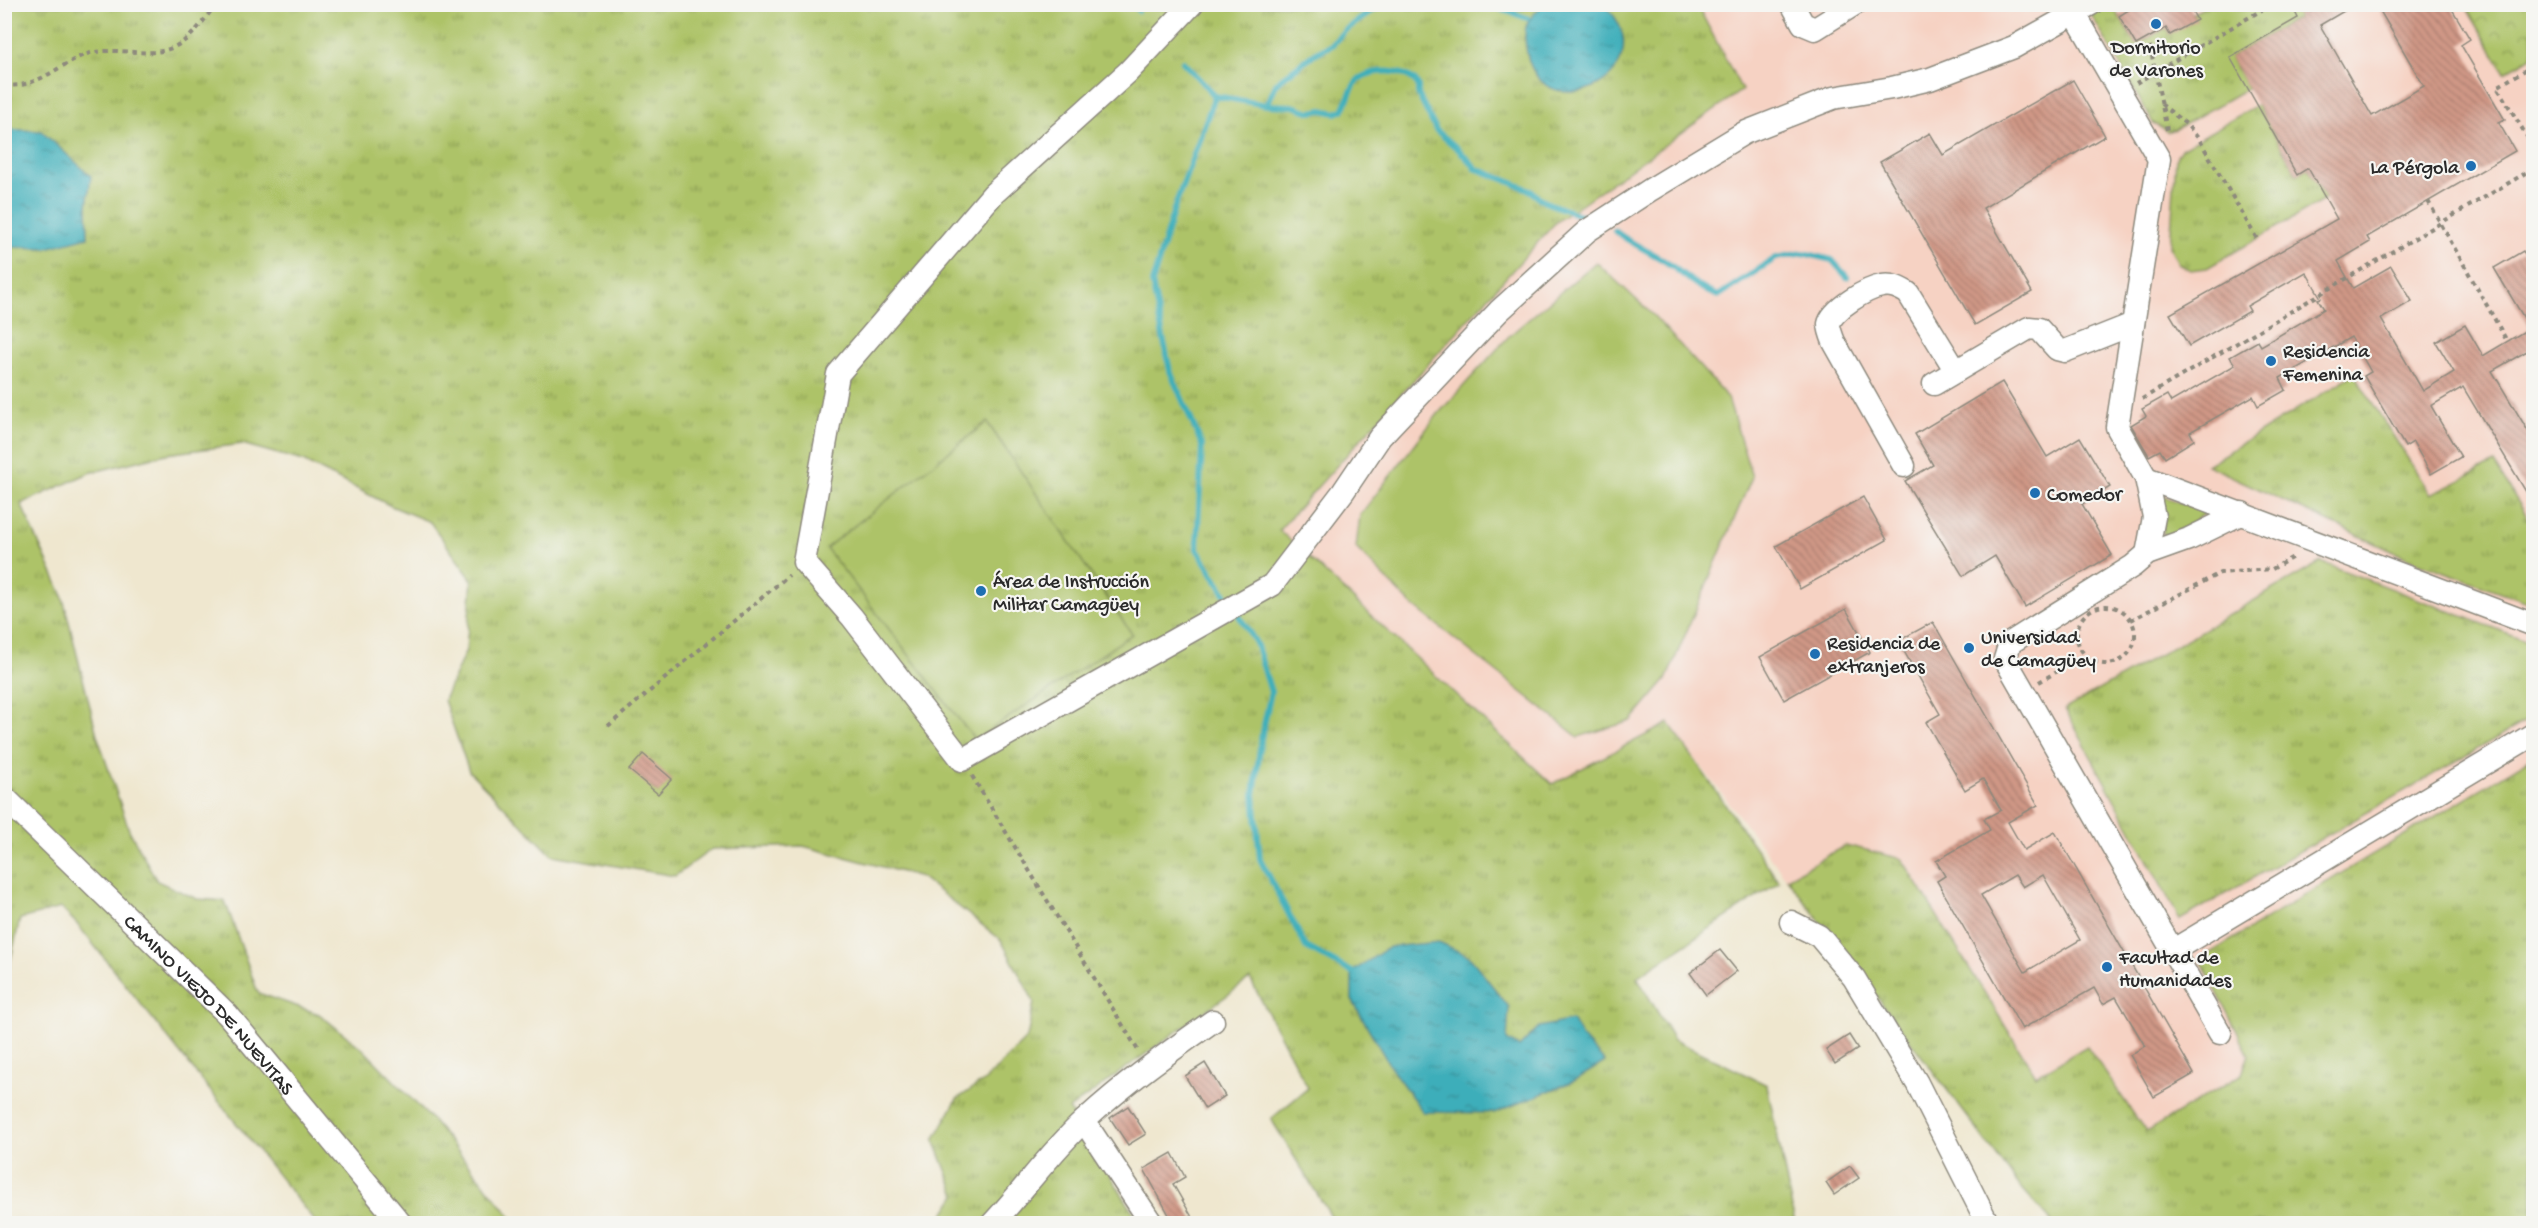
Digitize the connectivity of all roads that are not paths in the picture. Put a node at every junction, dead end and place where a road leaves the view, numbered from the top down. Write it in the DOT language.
graph roads {
  1 [pos="1192,4"];
  2 [pos="1792,4"];
  3 [pos="1856,4"];
  4 [pos="2078,8"];
  5 [pos="2133,324"];
  6 [pos="1956,371"];
  7 [pos="1934,384"];
  8 [pos="1904,466"];
  9 [pos="2146,478"];
  10 [pos="2242,513"];
  11 [pos="2147,554"];
  12 [pos="2534,625"];
  13 [pos="2534,734"];
  14 [pos="4,797"];
  15 [pos="1791,922"];
  16 [pos="2172,951"];
  17 [pos="1214,1022"];
  18 [pos="2220,1033"];
  19 [pos="1084,1121"];
  20 [pos="400,1224"];
  21 [pos="992,1224"];
  22 [pos="1152,1224"];
  23 [pos="1988,1224"];
  1 -- 4 [label="street"];
  2 -- 3 [label="street"];
  4 -- 5 [label="street"];
  5 -- 6 [label="street"];
  5 -- 9 [label="street"];
  6 -- 7 [label="street"];
  6 -- 8 [label="street"];
  9 -- 10 [label="street"];
  9 -- 11 [label="street"];
  10 -- 11 [label="street"];
  10 -- 12 [label="street"];
  11 -- 16 [label="street"];
  13 -- 16 [label="street"];
  14 -- 20 [label="street, CAMINO VIEJO DE NUEVITAS"];
  15 -- 23 [label="street"];
  16 -- 18 [label="street"];
  17 -- 19 [label="street"];
  19 -- 21 [label="street"];
  19 -- 22 [label="street"];
}
